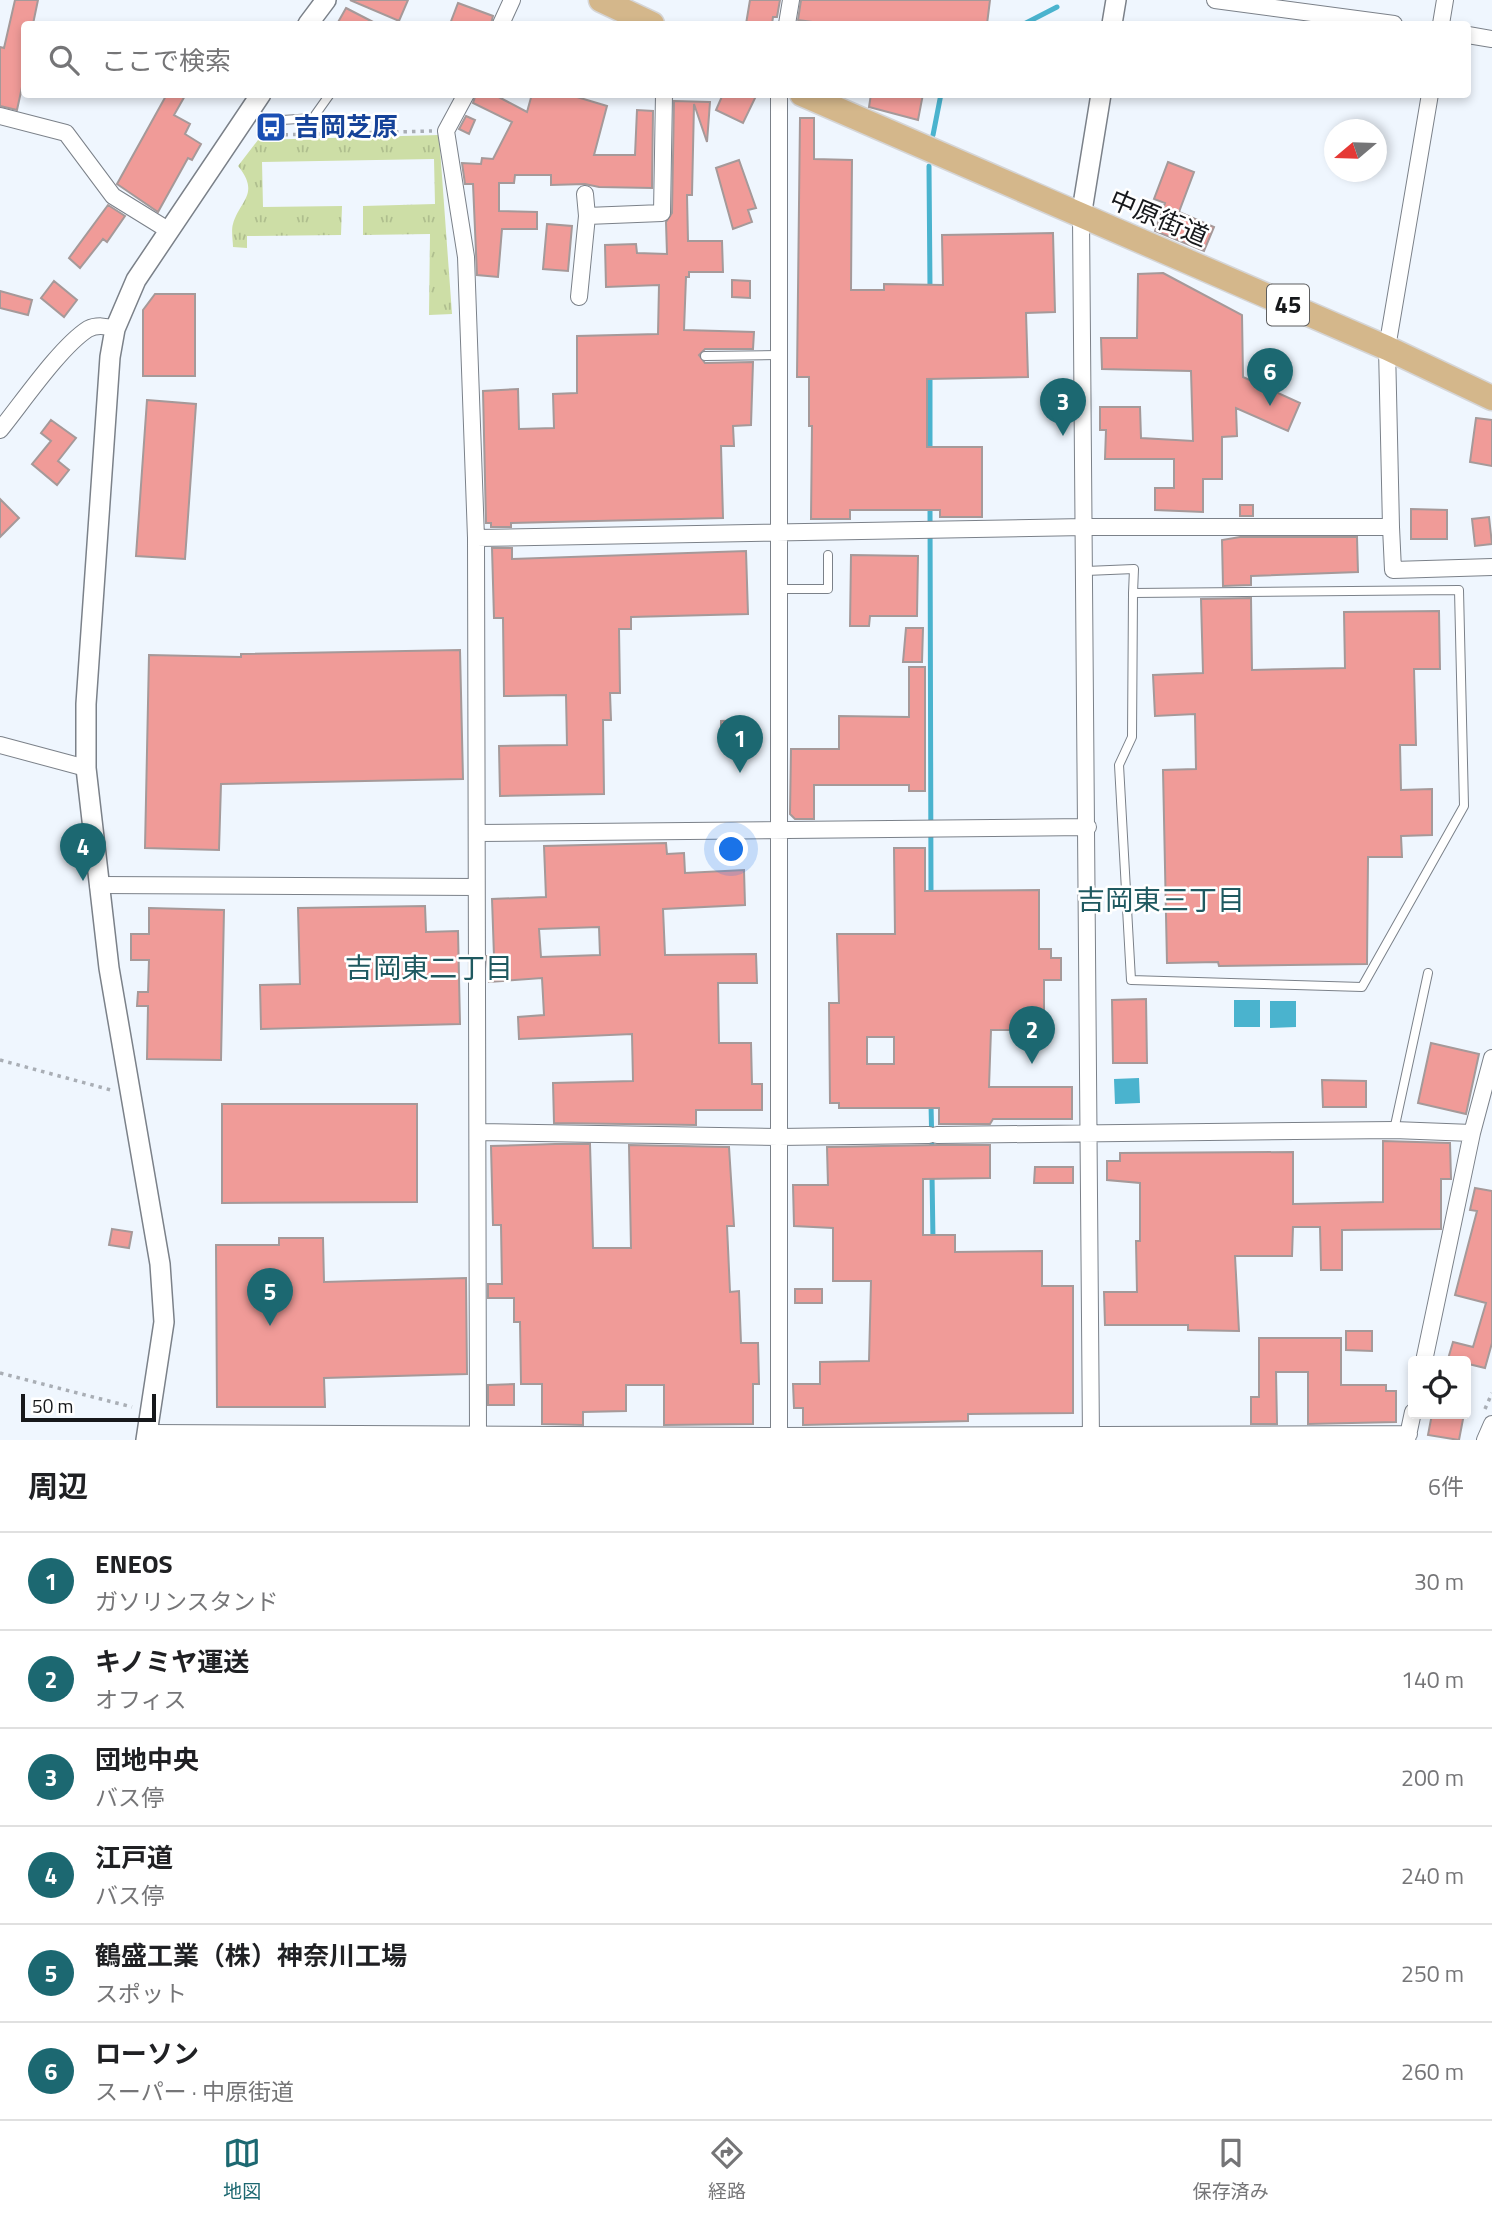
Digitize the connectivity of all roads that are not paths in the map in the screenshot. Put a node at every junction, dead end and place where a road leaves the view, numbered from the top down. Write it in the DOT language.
graph roads {
  1 [pos="326,0"];
  2 [pos="512,0"];
  3 [pos="601,0"];
  4 [pos="791,0"];
  5 [pos="1116,0"];
  6 [pos="1215,0"];
  7 [pos="1444,0"];
  8 [pos="310,21"];
  9 [pos="502,21"];
  10 [pos="646,21"];
  11 [pos="788,21"];
  12 [pos="1112,21"];
  13 [pos="1372,21"];
  14 [pos="1441,21"];
  15 [pos="1471,35"];
  16 [pos="1492,38"];
  17 [pos="327,98"];
  18 [pos="464,98"];
  19 [pos="664,98"];
  20 [pos="779,98"];
  21 [pos="811,98"];
  22 [pos="1100,98"];
  23 [pos="1429,98"];
  24 [pos="256,102"];
  25 [pos="0,116"];
  26 [pos="585,194"];
  27 [pos="587,216"];
  28 [pos="1081,217"];
  29 [pos="168,230"];
  30 [pos="579,297"];
  31 [pos="115,328"];
  32 [pos="1387,348"];
  33 [pos="778,355"];
  34 [pos="705,356"];
  35 [pos="1492,398"];
  36 [pos="0,430"];
  37 [pos="1085,527"];
  38 [pos="1391,527"];
  39 [pos="779,532"];
  40 [pos="476,538"];
  41 [pos="828,555"];
  42 [pos="1492,568"];
  43 [pos="1086,571"];
  44 [pos="778,589"];
  45 [pos="1133,593"];
  46 [pos="0,746"];
  47 [pos="86,768"];
  48 [pos="1088,827"];
  49 [pos="778,831"];
  50 [pos="478,833"];
  51 [pos="98,885"];
  52 [pos="476,887"];
  53 [pos="1428,973"];
  54 [pos="1492,1058"];
  55 [pos="1394,1130"];
  56 [pos="478,1132"];
  57 [pos="1088,1132"];
  58 [pos="1472,1133"];
  59 [pos="778,1137"];
  60 [pos="1425,1356"];
  61 [pos="1412,1419"];
  62 [pos="1492,1424"];
  63 [pos="147,1437"];
  64 [pos="478,1437"];
  65 [pos="1091,1437"];
  66 [pos="1408,1437"];
  67 [pos="779,1438"];
  68 [pos="1485,1440"];
  1 -- 8 [label="street"];
  2 -- 9 [label="street"];
  3 -- 10 [label="main road"];
  4 -- 11 [label="street"];
  5 -- 12 [label="street"];
  6 -- 13 [label="street"];
  7 -- 14 [label="street"];
  15 -- 16 [label="street"];
  17 -- 24 [label="lane"];
  18 -- 40 [label="street"];
  19 -- 27 [label="street"];
  20 -- 33 [label="street"];
  21 -- 28 [label="main road, 中原街道 / 45"];
  22 -- 28 [label="street"];
  23 -- 32 [label="street"];
  24 -- 29 [label="street"];
  25 -- 29 [label="street"];
  26 -- 27 [label="street"];
  27 -- 30 [label="street"];
  28 -- 32 [label="main road, 中原街道 / 45"];
  28 -- 37 [label="street"];
  29 -- 31 [label="street"];
  31 -- 36 [label="street"];
  31 -- 47 [label="street"];
  32 -- 35 [label="main road, 中原街道 / 45"];
  32 -- 38 [label="street"];
  33 -- 34 [label="lane"];
  33 -- 39 [label="street"];
  37 -- 38 [label="street"];
  37 -- 39 [label="street"];
  37 -- 43 [label="street"];
  38 -- 42 [label="street"];
  39 -- 40 [label="street"];
  39 -- 44 [label="street"];
  40 -- 50 [label="street"];
  41 -- 44 [label="lane"];
  43 -- 45 [label="lane"];
  43 -- 48 [label="street"];
  44 -- 49 [label="street"];
  45 -- 45 [label="lane"];
  46 -- 47 [label="street"];
  47 -- 51 [label="street"];
  48 -- 49 [label="street"];
  48 -- 57 [label="street"];
  49 -- 50 [label="street"];
  49 -- 59 [label="street"];
  50 -- 52 [label="street"];
  51 -- 52 [label="street"];
  51 -- 63 [label="street"];
  52 -- 56 [label="street"];
  53 -- 55 [label="lane"];
  54 -- 58 [label="street"];
  55 -- 57 [label="street"];
  55 -- 58 [label="street"];
  56 -- 59 [label="street"];
  56 -- 64 [label="street"];
  57 -- 59 [label="street"];
  57 -- 65 [label="street"];
  58 -- 60 [label="street"];
  59 -- 67 [label="street"];
  61 -- 66 [label="street"];
  62 -- 68 [label="street"];
  63 -- 64 [label="street"];
  64 -- 67 [label="street"];
  65 -- 66 [label="street"];
  65 -- 67 [label="street"];
}
